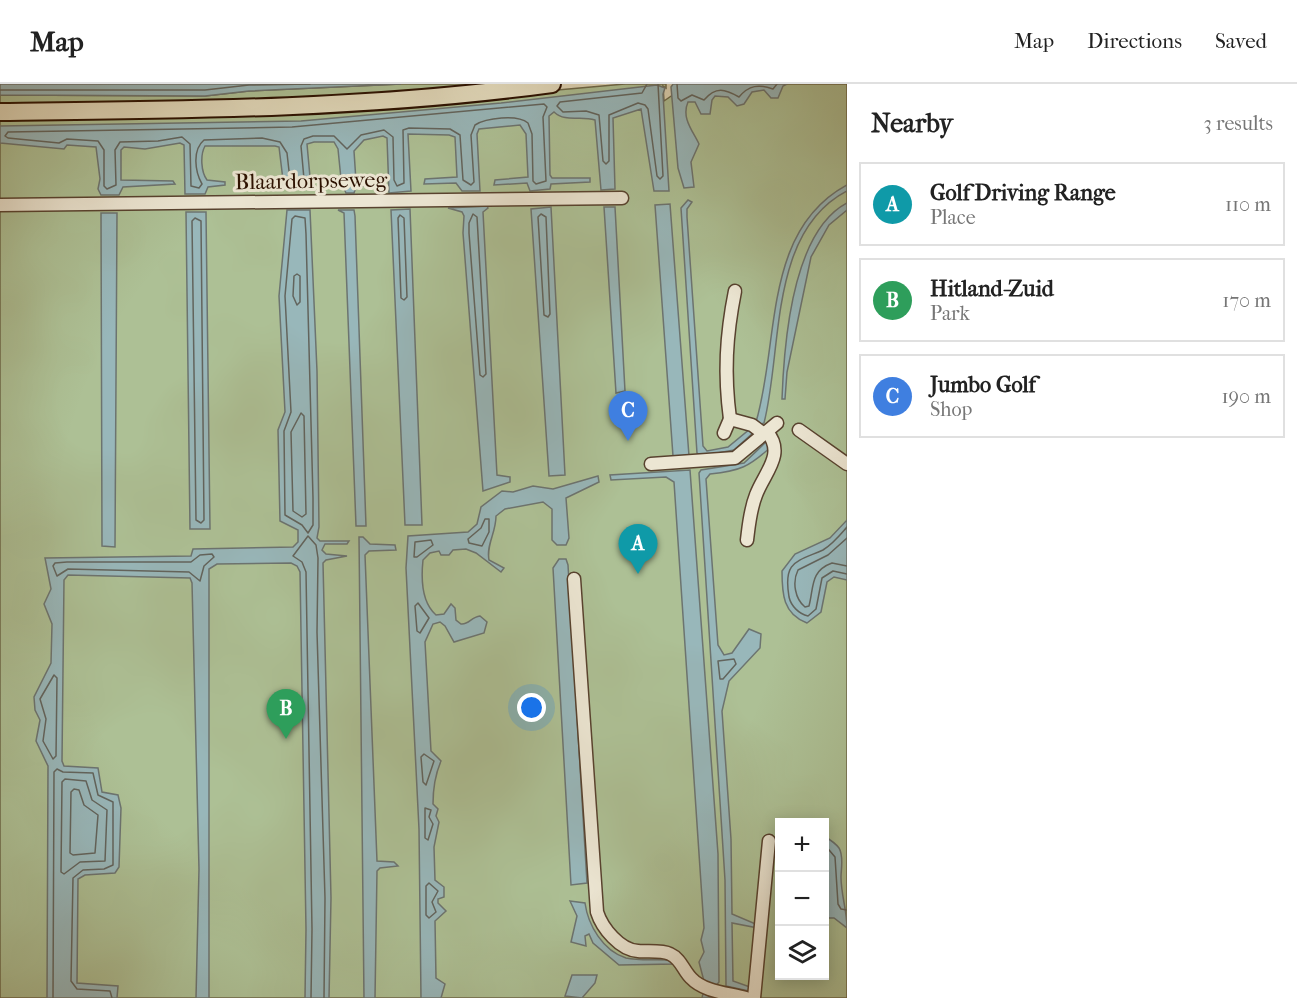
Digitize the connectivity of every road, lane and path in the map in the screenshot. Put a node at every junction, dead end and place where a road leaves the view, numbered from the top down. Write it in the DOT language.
graph roads {
  1 [pos="552,84"];
  2 [pos="0,112"];
  3 [pos="622,198"];
  4 [pos="0,205"];
  5 [pos="735,291"];
  6 [pos="730,419"];
  7 [pos="777,423"];
  8 [pos="799,430"];
  9 [pos="724,433"];
  10 [pos="765,433"];
  11 [pos="847,464"];
  12 [pos="651,465"];
  13 [pos="747,540"];
  14 [pos="574,579"];
  15 [pos="769,841"];
  16 [pos="746,998"];
  17 [pos="754,998"];
  1 -- 2 [label="main road"];
  3 -- 4 [label="street, Blaardorpseweg"];
  5 -- 6 [label="street"];
  6 -- 9 [label="street"];
  6 -- 10 [label="street"];
  7 -- 10 [label="street"];
  8 -- 11 [label="street"];
  10 -- 12 [label="street"];
  10 -- 13 [label="street"];
  14 -- 16 [label="street"];
  15 -- 17 [label="street"];
}
